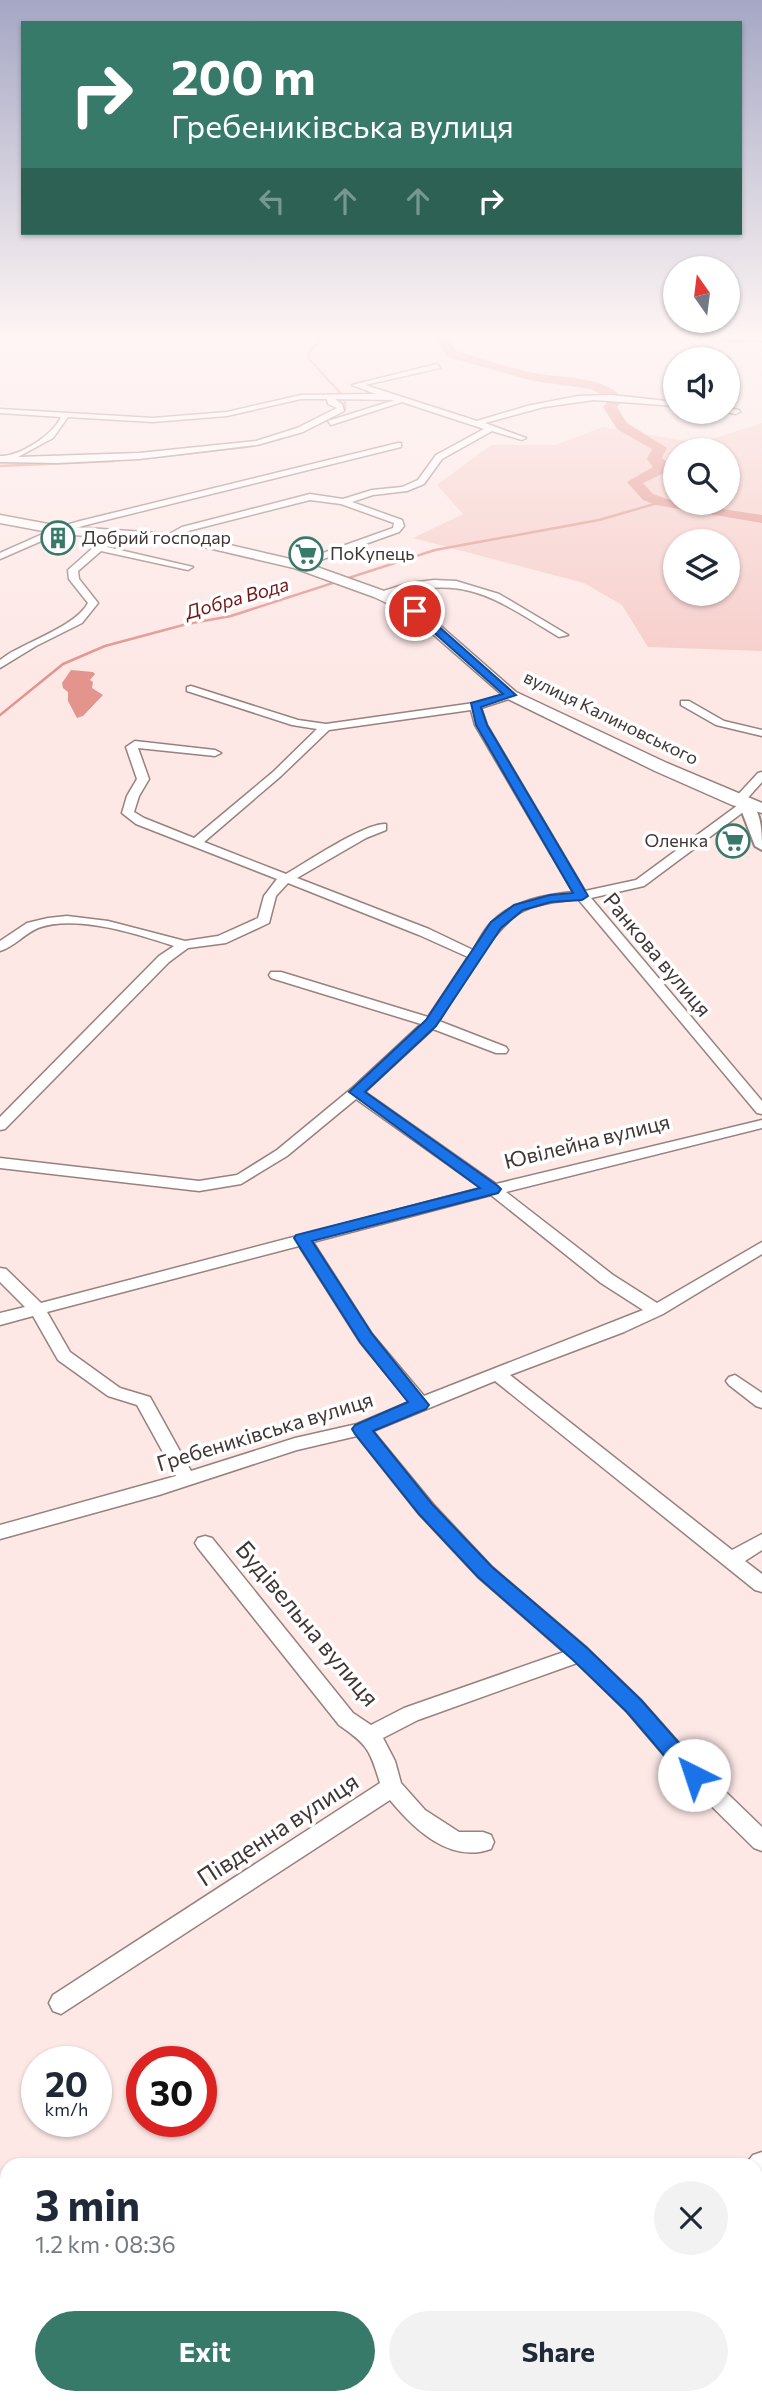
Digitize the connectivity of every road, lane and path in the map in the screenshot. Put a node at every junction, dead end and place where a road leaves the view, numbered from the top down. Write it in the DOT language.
graph roads {
  1 [pos="29,449"];
  2 [pos="201,449"];
  3 [pos="233,449"];
  4 [pos="381,449"];
  5 [pos="452,449"];
  6 [pos="139,456"];
  7 [pos="2,459"];
  8 [pos="344,502"];
  9 [pos="0,519"];
  10 [pos="59,530"];
  11 [pos="118,533"];
  12 [pos="171,536"];
  13 [pos="98,548"];
  14 [pos="0,556"];
  15 [pos="298,565"];
  16 [pos="188,567"];
  17 [pos="379,594"];
  18 [pos="563,635"];
  19 [pos="1,663"];
  20 [pos="191,689"];
  21 [pos="510,695"];
  22 [pos="685,704"];
  23 [pos="475,706"];
  24 [pos="326,727"];
  25 [pos="762,733"];
  26 [pos="215,753"];
  27 [pos="762,775"];
  28 [pos="748,804"];
  29 [pos="383,827"];
  30 [pos="197,842"];
  31 [pos="762,846"];
  32 [pos="289,878"];
  33 [pos="582,896"];
  34 [pos="184,946"];
  35 [pos="0,947"];
  36 [pos="474,956"];
  37 [pos="276,975"];
  38 [pos="431,1023"];
  39 [pos="501,1050"];
  40 [pos="356,1092"];
  41 [pos="762,1110"];
  42 [pos="762,1124"];
  43 [pos="0,1126"];
  44 [pos="0,1163"];
  45 [pos="493,1189"];
  46 [pos="302,1238"];
  47 [pos="762,1247"];
  48 [pos="0,1273"];
  49 [pos="37,1309"];
  50 [pos="657,1310"];
  51 [pos="0,1319"];
  52 [pos="497,1373"];
  53 [pos="735,1381"];
  54 [pos="762,1402"];
  55 [pos="420,1405"];
  56 [pos="361,1429"];
  57 [pos="186,1478"];
  58 [pos="0,1532"];
  59 [pos="762,1541"];
  60 [pos="205,1543"];
  61 [pos="731,1560"];
  62 [pos="762,1585"];
  63 [pos="580,1654"];
  64 [pos="370,1735"];
  65 [pos="392,1787"];
  66 [pos="762,1841"];
  67 [pos="483,1842"];
  68 [pos="61,2003"];
  1 -- 7 [label="street"];
  2 -- 6 [label="street"];
  3 -- 6 [label="street"];
  4 -- 10 [label="street"];
  5 -- 8 [label="street"];
  6 -- 7 [label="street"];
  8 -- 12 [label="street"];
  8 -- 15 [label="street"];
  9 -- 10 [label="main road, вулиця Калиновського"];
  10 -- 11 [label="main road, вулиця Калиновського"];
  10 -- 14 [label="street"];
  11 -- 12 [label="main road, вулиця Калиновського"];
  11 -- 13 [label="street"];
  12 -- 15 [label="main road, вулиця Калиновського"];
  13 -- 16 [label="street"];
  13 -- 19 [label="street"];
  15 -- 17 [label="main road, вулиця Калиновського"];
  17 -- 18 [label="street"];
  17 -- 21 [label="main road, вулиця Калиновського"];
  20 -- 24 [label="street"];
  21 -- 23 [label="street"];
  21 -- 28 [label="main road, вулиця Калиновського"];
  22 -- 25 [label="street"];
  23 -- 24 [label="street"];
  23 -- 33 [label="street, Ранкова вулиця"];
  24 -- 30 [label="street"];
  26 -- 30 [label="street"];
  27 -- 28 [label="street"];
  28 -- 31 [label="street"];
  28 -- 33 [label="street"];
  29 -- 32 [label="street"];
  30 -- 32 [label="street"];
  32 -- 34 [label="street"];
  32 -- 36 [label="street"];
  33 -- 36 [label="street"];
  33 -- 41 [label="street, Ранкова вулиця"];
  34 -- 35 [label="street"];
  34 -- 43 [label="street"];
  36 -- 38 [label="street"];
  37 -- 38 [label="street"];
  38 -- 39 [label="street"];
  38 -- 40 [label="street"];
  40 -- 44 [label="street"];
  40 -- 45 [label="street"];
  42 -- 45 [label="street, Ювілейна вулиця"];
  45 -- 46 [label="street, Ювілейна вулиця"];
  45 -- 50 [label="street"];
  46 -- 49 [label="street, Ювілейна вулиця"];
  46 -- 55 [label="street"];
  47 -- 50 [label="street, Гребениківська вулиця"];
  48 -- 49 [label="street"];
  49 -- 51 [label="street, Ювілейна вулиця"];
  49 -- 57 [label="street"];
  50 -- 52 [label="street, Гребениківська вулиця"];
  52 -- 55 [label="street, Гребениківська вулиця"];
  52 -- 61 [label="street"];
  53 -- 54 [label="street"];
  55 -- 56 [label="street, Гребениківська вулиця"];
  56 -- 57 [label="street, Гребениківська вулиця"];
  56 -- 63 [label="street"];
  57 -- 58 [label="street, Гребениківська вулиця"];
  59 -- 61 [label="street"];
  60 -- 64 [label="street, Будівельна вулиця"];
  61 -- 62 [label="street"];
  63 -- 64 [label="street"];
  63 -- 66 [label="street"];
  64 -- 65 [label="street, Південна вулиця"];
  65 -- 67 [label="street"];
  65 -- 68 [label="street, Південна вулиця"];
}
